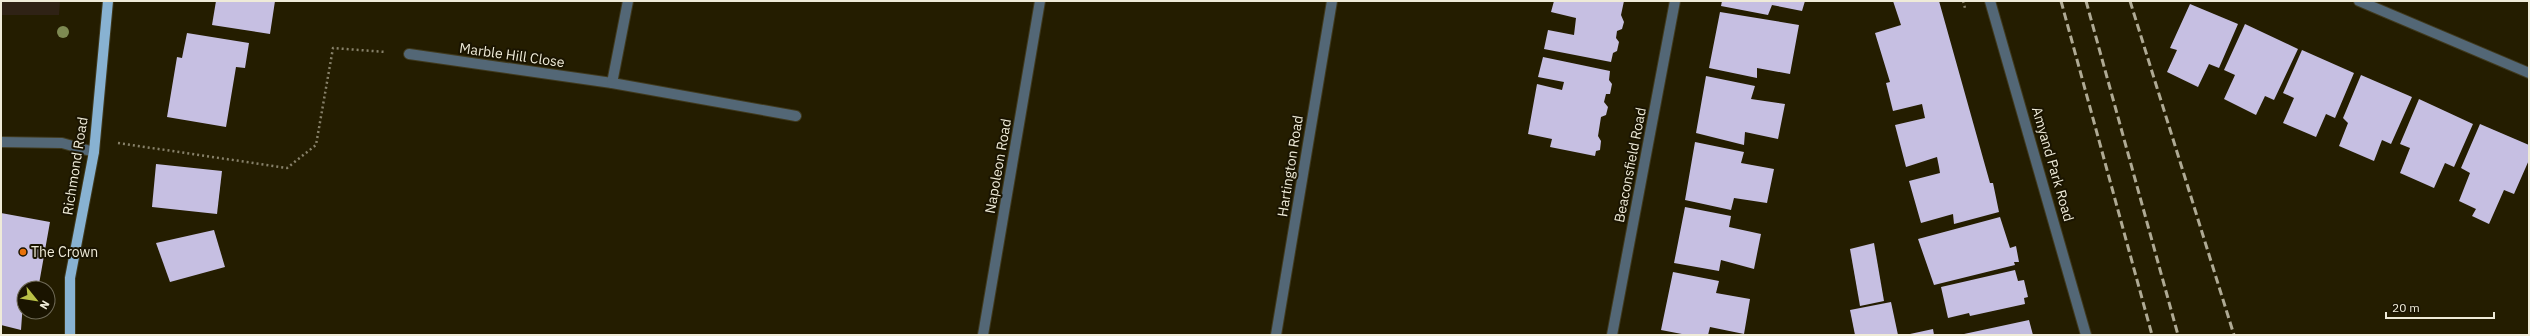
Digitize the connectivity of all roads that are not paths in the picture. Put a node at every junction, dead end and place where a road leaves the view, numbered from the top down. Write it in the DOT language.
graph roads {
  1 [pos="108,1"];
  2 [pos="628,1"];
  3 [pos="1040,1"];
  4 [pos="1332,1"];
  5 [pos="1674,1"];
  6 [pos="1990,1"];
  7 [pos="2359,1"];
  8 [pos="409,54"];
  9 [pos="2529,73"];
  10 [pos="612,83"];
  11 [pos="796,116"];
  12 [pos="1,142"];
  13 [pos="94,152"];
  14 [pos="74,334"];
  15 [pos="983,335"];
  16 [pos="1276,335"];
  17 [pos="1612,335"];
  18 [pos="2086,335"];
  1 -- 13 [label="main road, Richmond Road"];
  2 -- 10 [label="street"];
  3 -- 15 [label="street, Napoleon Road"];
  4 -- 16 [label="street, Hartington Road"];
  5 -- 17 [label="street, Beaconsfield Road"];
  6 -- 18 [label="street, Amyand Park Road"];
  7 -- 9 [label="street"];
  8 -- 10 [label="street, Marble Hill Close"];
  10 -- 11 [label="street, Marble Hill Close"];
  12 -- 13 [label="street"];
  13 -- 14 [label="main road, Richmond Road"];
}
